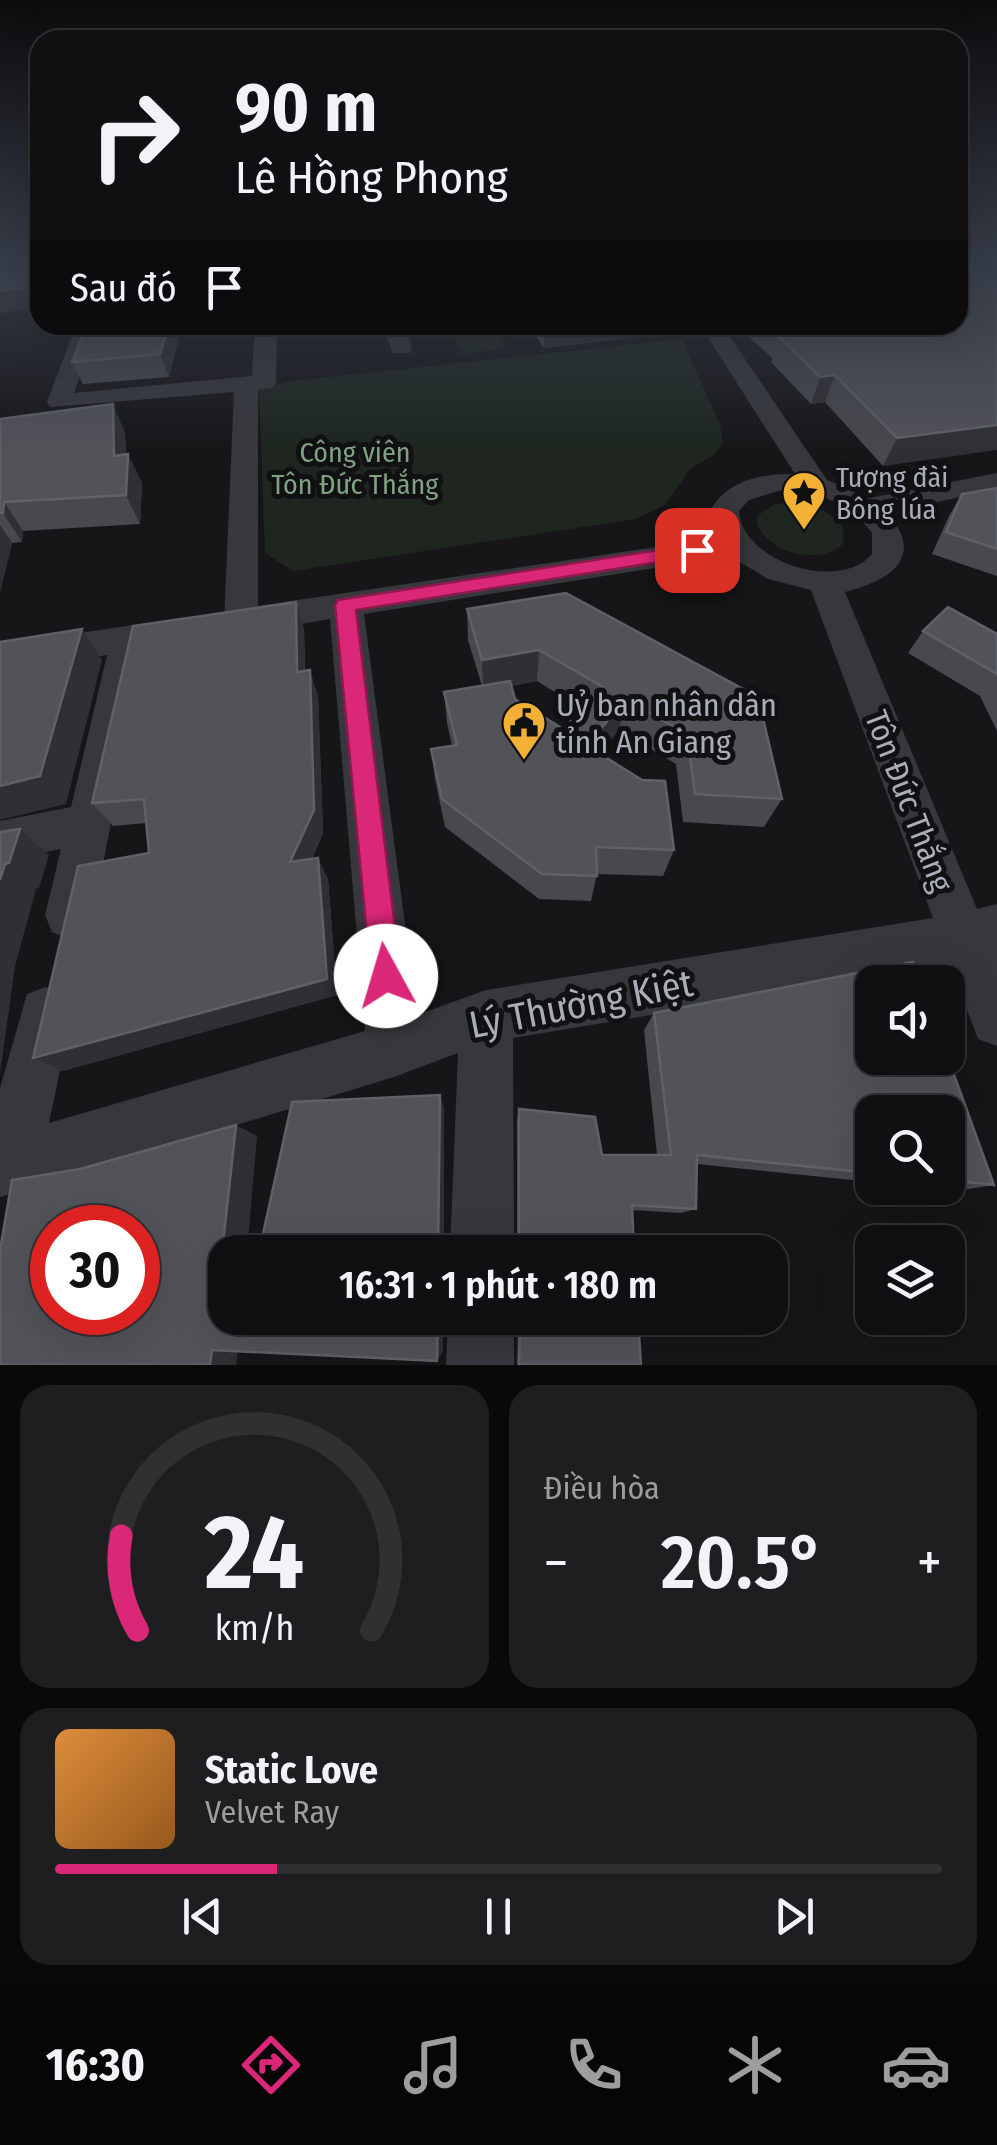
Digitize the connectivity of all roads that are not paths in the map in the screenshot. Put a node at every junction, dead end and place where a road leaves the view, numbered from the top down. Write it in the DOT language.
graph roads {
  1 [pos="83,335"];
  2 [pos="266,335"];
  3 [pos="397,335"];
  4 [pos="718,335"];
  5 [pos="401,348"];
  6 [pos="246,384"];
  7 [pos="997,480"];
  8 [pos="817,486"];
  9 [pos="867,508"];
  10 [pos="736,544"];
  11 [pos="824,581"];
  12 [pos="346,605"];
  13 [pos="241,622"];
  14 [pos="128,639"];
  15 [pos="0,659"];
  16 [pos="90,823"];
  17 [pos="0,842"];
  18 [pos="980,933"];
  19 [pos="486,1016"];
  20 [pos="997,1020"];
  21 [pos="394,1050"];
  22 [pos="5,1166"];
  23 [pos="482,1235"];
  24 [pos="481,1335"];
  25 [pos="480,1365"];
  1 -- 6 [label="street"];
  2 -- 6 [label="street"];
  3 -- 5 [label="street"];
  4 -- 8 [label="street"];
  6 -- 13 [label="street"];
  7 -- 9 [label="street"];
  8 -- 9 [label="street"];
  8 -- 10 [label="street"];
  9 -- 11 [label="street"];
  10 -- 11 [label="street"];
  10 -- 12 [label="street"];
  11 -- 18 [label="street, Tôn Đức Thắng"];
  12 -- 13 [label="street"];
  12 -- 21 [label="street"];
  13 -- 14 [label="street"];
  14 -- 15 [label="street"];
  14 -- 16 [label="street"];
  16 -- 17 [label="street"];
  16 -- 22 [label="street"];
  18 -- 19 [label="street, Lý Thường Kiệt"];
  18 -- 20 [label="street, Tôn Đức Thắng"];
  19 -- 21 [label="street, Lý Thường Kiệt"];
  19 -- 23 [label="street"];
  21 -- 22 [label="street, Lý Thường Kiệt"];
  24 -- 25 [label="street"];
}
